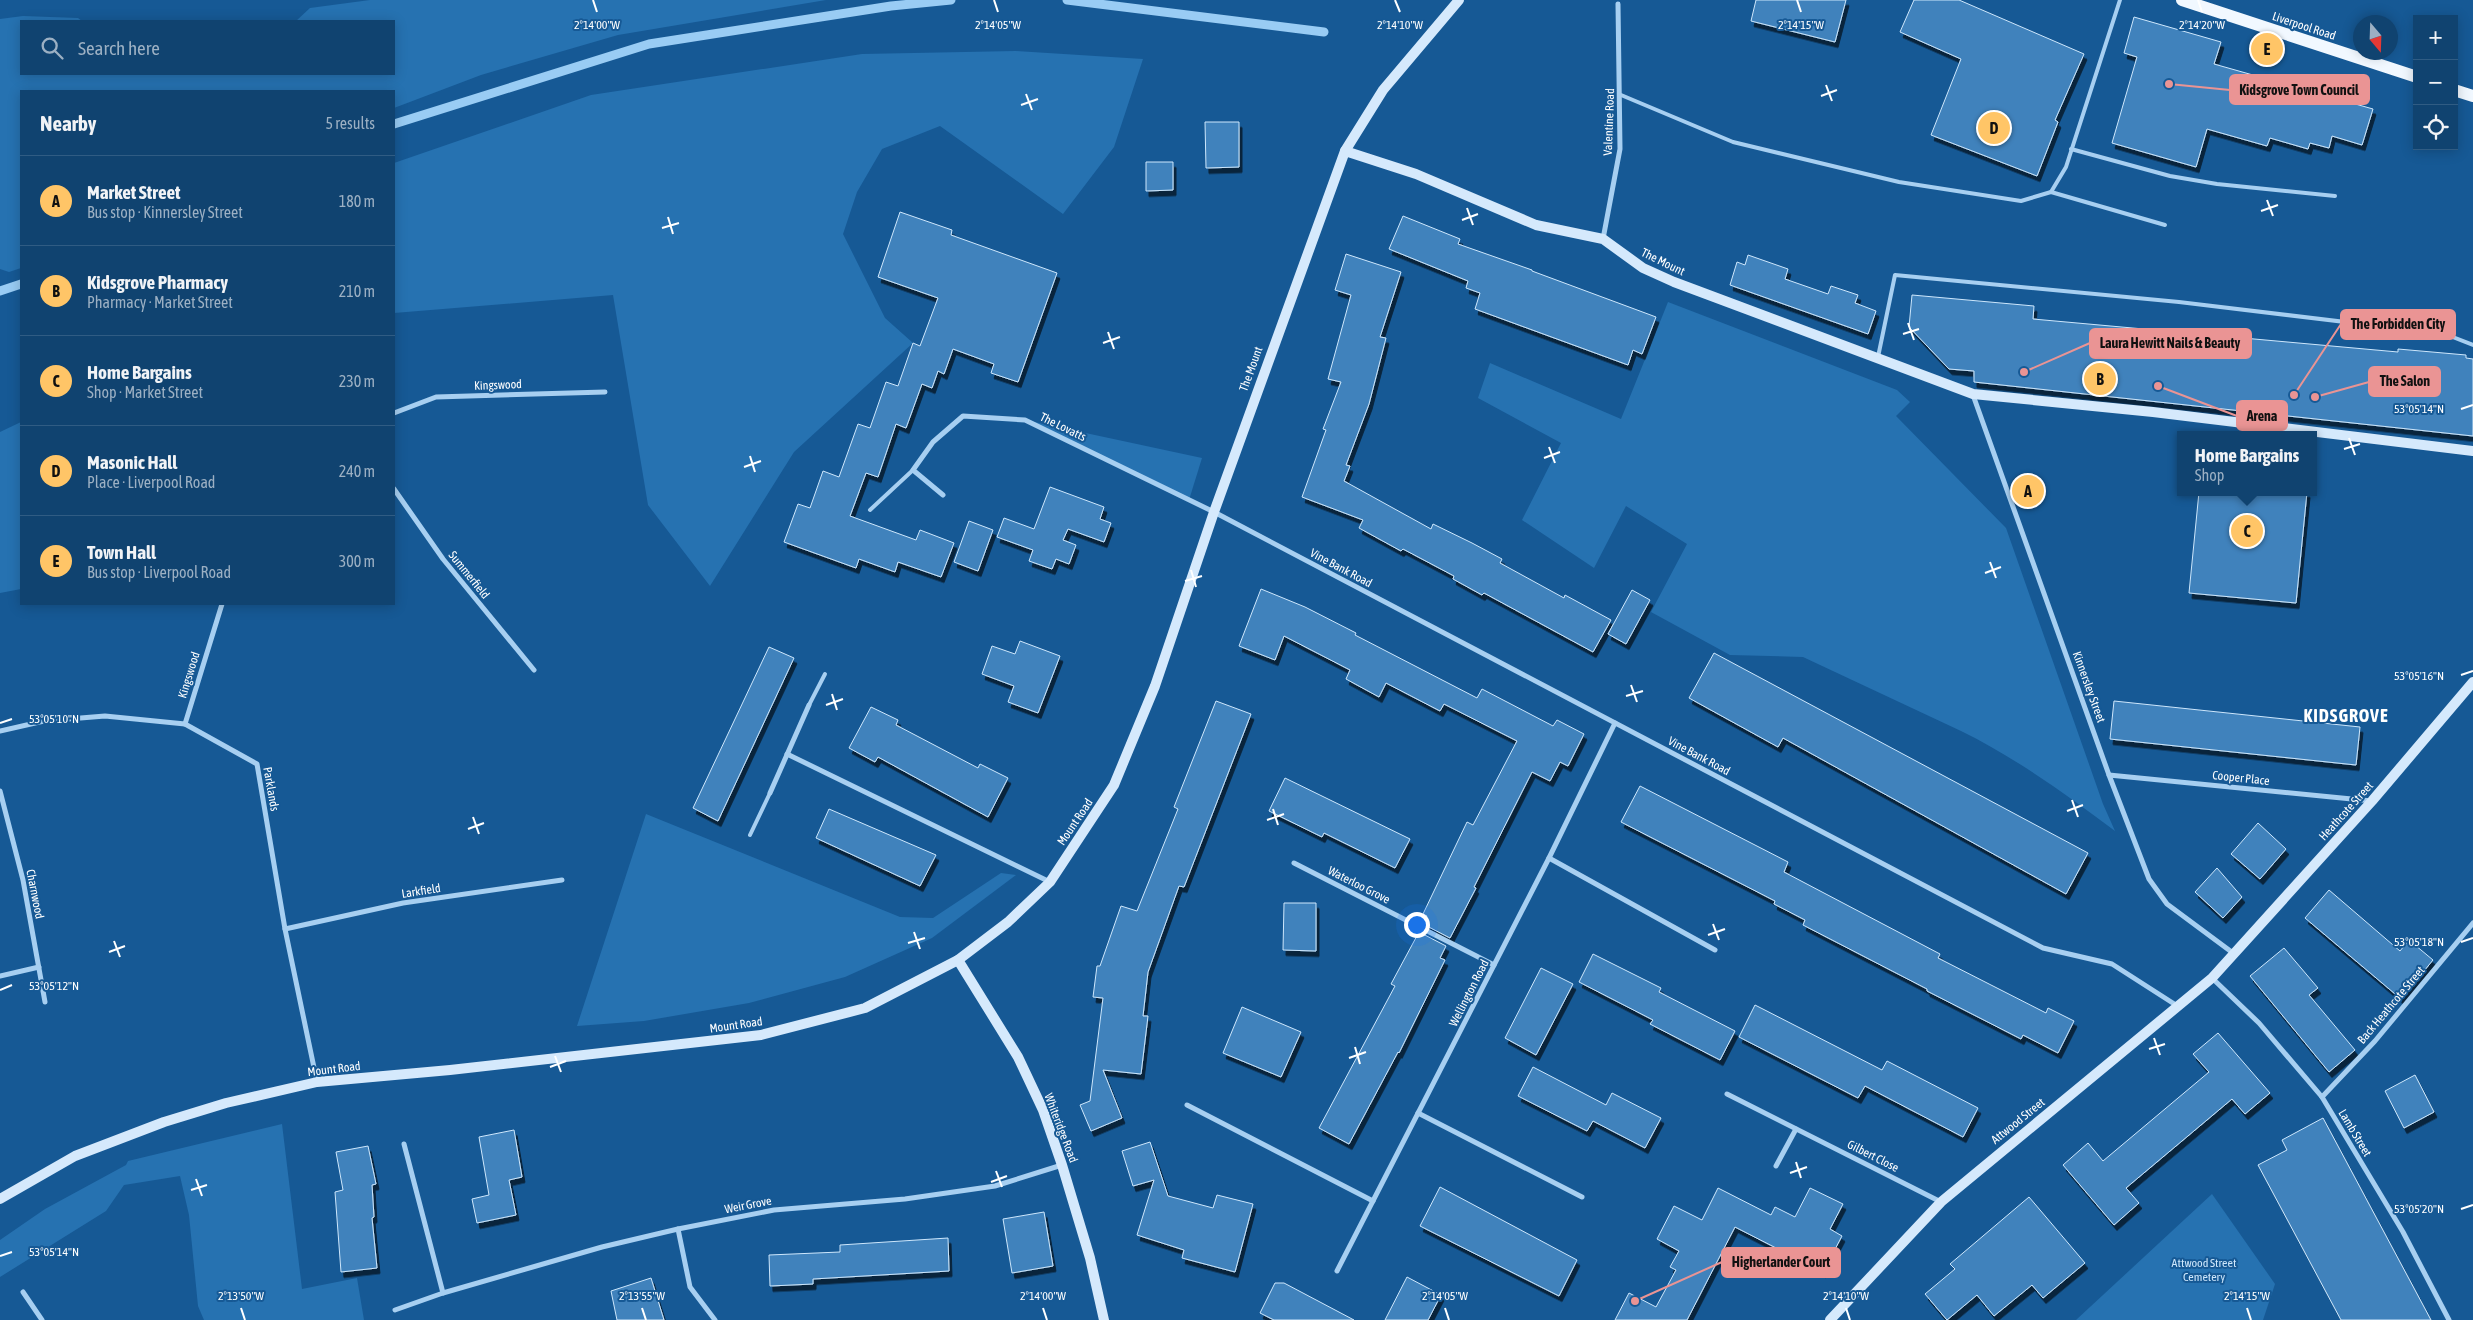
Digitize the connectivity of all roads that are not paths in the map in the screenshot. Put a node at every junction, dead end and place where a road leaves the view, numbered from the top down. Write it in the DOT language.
graph roads {
  1 [pos="1459,0"];
  2 [pos="2120,0"];
  3 [pos="2182,0"];
  4 [pos="1618,4"];
  5 [pos="2413,76"];
  6 [pos="2458,91"];
  7 [pos="1621,95"];
  8 [pos="2473,96"];
  9 [pos="2071,149"];
  10 [pos="1346,151"];
  11 [pos="2051,192"];
  12 [pos="2335,196"];
  13 [pos="2164,225"];
  14 [pos="1603,239"];
  15 [pos="2473,345"];
  16 [pos="1878,359"];
  17 [pos="605,392"];
  18 [pos="1973,394"];
  19 [pos="395,413"];
  20 [pos="2305,431"];
  21 [pos="2317,432"];
  22 [pos="2473,452"];
  23 [pos="913,470"];
  24 [pos="395,490"];
  25 [pos="943,494"];
  26 [pos="870,510"];
  27 [pos="1214,512"];
  28 [pos="222,605"];
  29 [pos="534,670"];
  30 [pos="825,674"];
  31 [pos="2473,682"];
  32 [pos="809,705"];
  33 [pos="1615,723"];
  34 [pos="185,724"];
  35 [pos="0,730"];
  36 [pos="788,754"];
  37 [pos="2109,775"];
  38 [pos="0,791"];
  39 [pos="770,793"];
  40 [pos="2372,801"];
  41 [pos="750,835"];
  42 [pos="1549,858"];
  43 [pos="1294,863"];
  44 [pos="562,880"];
  45 [pos="1050,882"];
  46 [pos="2473,923"];
  47 [pos="285,928"];
  48 [pos="1715,950"];
  49 [pos="2234,954"];
  50 [pos="958,960"];
  51 [pos="1494,965"];
  52 [pos="39,967"];
  53 [pos="0,976"];
  54 [pos="2212,978"];
  55 [pos="45,1002"];
  56 [pos="2179,1007"];
  57 [pos="316,1082"];
  58 [pos="1727,1094"];
  59 [pos="2322,1097"];
  60 [pos="1187,1105"];
  61 [pos="1418,1113"];
  62 [pos="1796,1129"];
  63 [pos="404,1144"];
  64 [pos="1062,1165"];
  65 [pos="1776,1166"];
  66 [pos="1582,1198"];
  67 [pos="0,1199"];
  68 [pos="1373,1201"];
  69 [pos="1941,1202"];
  70 [pos="678,1229"];
  71 [pos="1337,1271"];
  72 [pos="23,1292"];
  73 [pos="443,1293"];
  74 [pos="395,1310"];
  75 [pos="42,1320"];
  76 [pos="715,1320"];
  77 [pos="1104,1320"];
  78 [pos="1830,1320"];
  79 [pos="2450,1320"];
  1 -- 10 [label="street, The Mount"];
  2 -- 9 [label="lane"];
  3 -- 5 [label="main road, Liverpool Road"];
  4 -- 7 [label="street, Valentine Road"];
  6 -- 8 [label="main road"];
  7 -- 11 [label="lane"];
  7 -- 14 [label="street, Valentine Road"];
  9 -- 11 [label="lane"];
  9 -- 12 [label="lane"];
  10 -- 14 [label="street, The Mount"];
  10 -- 27 [label="street, The Mount"];
  11 -- 13 [label="lane"];
  14 -- 16 [label="street, The Mount"];
  15 -- 16 [label="lane"];
  16 -- 18 [label="street, The Mount"];
  17 -- 19 [label="street, Kingswood"];
  18 -- 20 [label="street, The Mount"];
  18 -- 37 [label="street, Kinnersley Street"];
  21 -- 22 [label="street, The Mount"];
  23 -- 25 [label="street"];
  23 -- 26 [label="lane"];
  23 -- 27 [label="street, The Lovatts"];
  24 -- 29 [label="street, Summerfield"];
  27 -- 33 [label="street, Vine Bank Road"];
  27 -- 45 [label="street, Mount Road"];
  28 -- 34 [label="street, Kingswood"];
  30 -- 32 [label="lane"];
  31 -- 40 [label="street, Heathcote Street"];
  32 -- 36 [label="street"];
  33 -- 42 [label="street, Wellington Road"];
  33 -- 56 [label="street, Vine Bank Road"];
  34 -- 35 [label="street, Parklands"];
  34 -- 47 [label="street, Parklands"];
  36 -- 39 [label="street"];
  36 -- 45 [label="street"];
  37 -- 40 [label="street, Cooper Place"];
  37 -- 49 [label="street, Kinnersley Street"];
  38 -- 52 [label="street, Charnwood"];
  39 -- 41 [label="lane"];
  40 -- 49 [label="street, Heathcote Street"];
  42 -- 48 [label="street"];
  42 -- 51 [label="street, Wellington Road"];
  43 -- 51 [label="street, Waterloo Grove"];
  44 -- 47 [label="street, Larkfield"];
  45 -- 50 [label="street, Mount Road"];
  46 -- 59 [label="street, Back Heathcote Street"];
  47 -- 57 [label="street, Parklands"];
  49 -- 54 [label="street, Attwood Street"];
  50 -- 57 [label="street, Mount Road"];
  50 -- 64 [label="street, Whiteridge Road"];
  51 -- 61 [label="street, Wellington Road"];
  52 -- 53 [label="street"];
  52 -- 55 [label="street, Charnwood"];
  54 -- 56 [label="street, Attwood Street"];
  54 -- 59 [label="street, Lamb Street"];
  56 -- 69 [label="street, Attwood Street"];
  57 -- 67 [label="street, Mount Road"];
  58 -- 62 [label="street, Gilbert Close"];
  59 -- 79 [label="street, Lamb Street"];
  60 -- 68 [label="street"];
  61 -- 66 [label="street"];
  61 -- 68 [label="street, Wellington Road"];
  62 -- 65 [label="street"];
  62 -- 69 [label="street, Gilbert Close"];
  63 -- 73 [label="street"];
  64 -- 70 [label="street, Weir Grove"];
  64 -- 77 [label="street, Whiteridge Road"];
  68 -- 71 [label="street, Wellington Road"];
  69 -- 78 [label="street, Attwood Street"];
  70 -- 73 [label="street, Weir Grove"];
  70 -- 76 [label="street"];
  72 -- 75 [label="street"];
  73 -- 74 [label="street, Weir Grove"];
}
